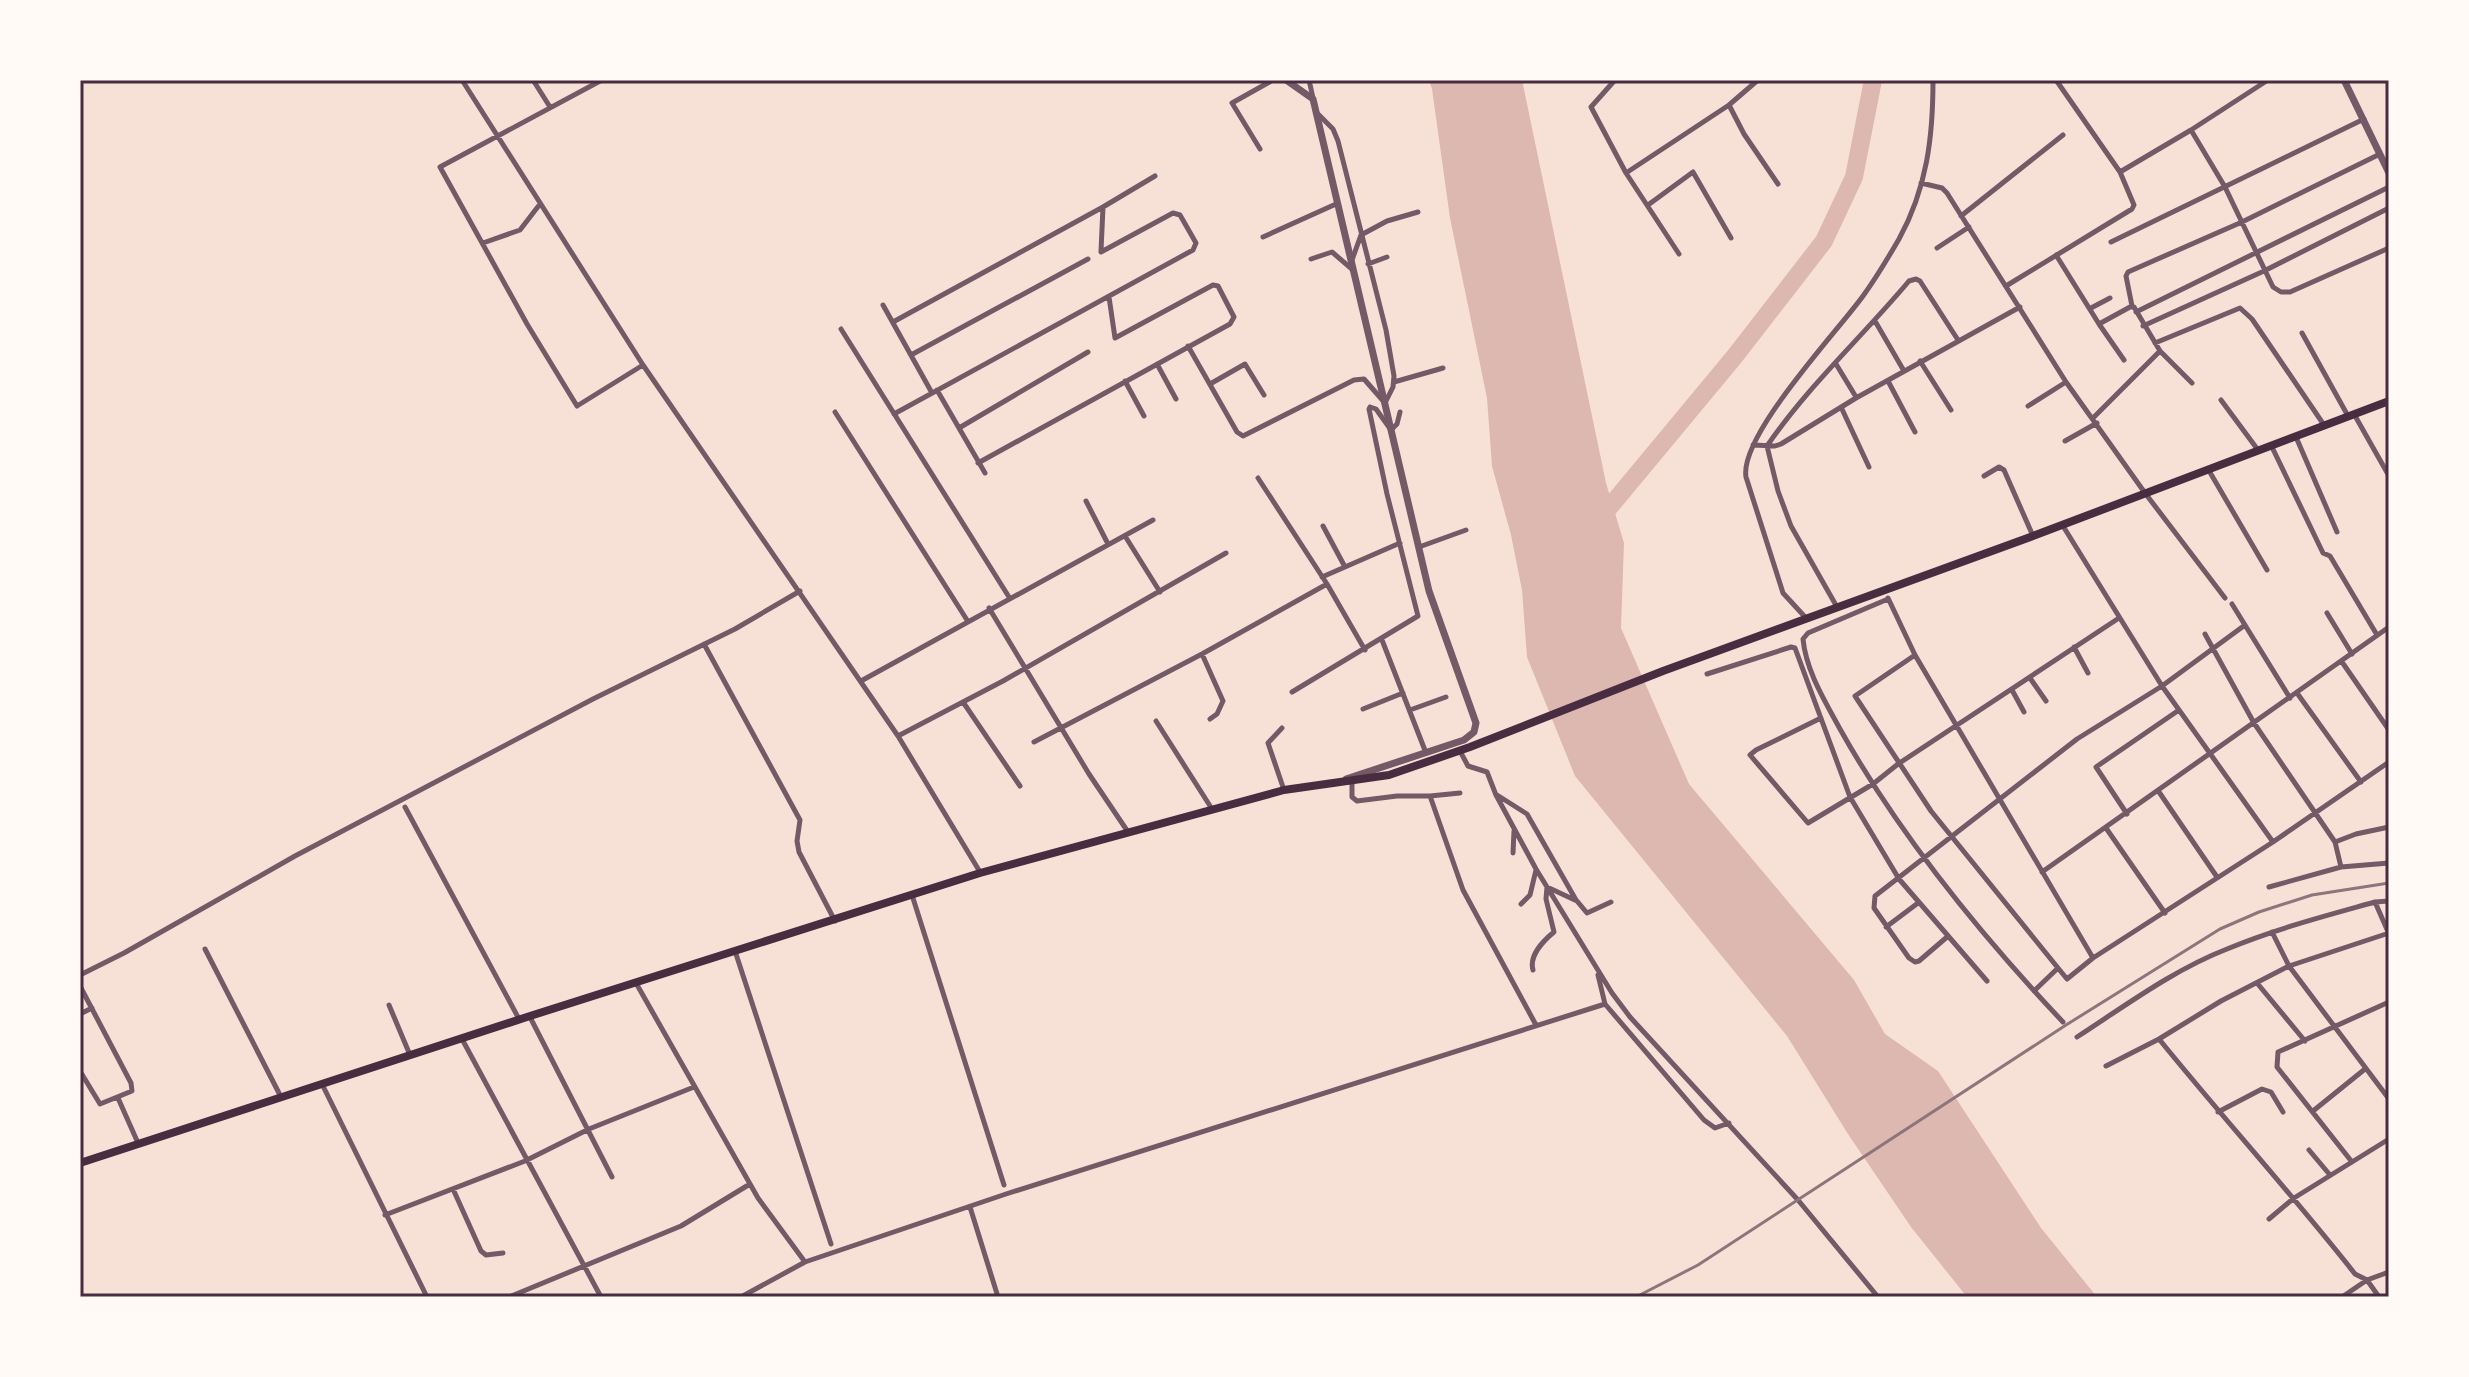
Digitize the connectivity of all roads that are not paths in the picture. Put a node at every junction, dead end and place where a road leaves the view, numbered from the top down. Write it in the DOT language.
graph roads {
  1 [pos="462,80"];
  2 [pos="533,80"];
  3 [pos="602,80"];
  4 [pos="1273,80"];
  5 [pos="1286,80"];
  6 [pos="1309,80"];
  7 [pos="1615,80"];
  8 [pos="1758,80"];
  9 [pos="1933,80"];
  10 [pos="2056,80"];
  11 [pos="2268,80"];
  12 [pos="2344,80"];
  13 [pos="1313,99"];
  14 [pos="1729,105"];
  15 [pos="550,107"];
  16 [pos="1316,112"];
  17 [pos="2364,119"];
  18 [pos="2191,130"];
  19 [pos="2063,135"];
  20 [pos="498,137"];
  21 [pos="1260,149"];
  22 [pos="2380,154"];
  23 [pos="2120,172"];
  24 [pos="1626,173"];
  25 [pos="2389,173"];
  26 [pos="1155,176"];
  27 [pos="1921,183"];
  28 [pos="1778,184"];
  29 [pos="2225,187"];
  30 [pos="2389,187"];
  31 [pos="540,204"];
  32 [pos="1336,204"];
  33 [pos="1648,205"];
  34 [pos="1103,207"];
  35 [pos="2389,208"];
  36 [pos="1418,212"];
  37 [pos="1961,216"];
  38 [pos="2242,222"];
  39 [pos="1969,227"];
  40 [pos="1361,235"];
  41 [pos="1263,237"];
  42 [pos="1731,238"];
  43 [pos="2111,242"];
  44 [pos="483,243"];
  45 [pos="1937,248"];
  46 [pos="2389,248"];
  47 [pos="2256,253"];
  48 [pos="1679,254"];
  49 [pos="2056,255"];
  50 [pos="1387,257"];
  51 [pos="1088,259"];
  52 [pos="1311,259"];
  53 [pos="1352,261"];
  54 [pos="1368,264"];
  55 [pos="1354,271"];
  56 [pos="2264,271"];
  57 [pos="2006,286"];
  58 [pos="1109,297"];
  59 [pos="2110,298"];
  60 [pos="883,305"];
  61 [pos="2020,307"];
  62 [pos="2091,308"];
  63 [pos="2134,309"];
  64 [pos="1875,321"];
  65 [pos="893,322"];
  66 [pos="2099,324"];
  67 [pos="2143,326"];
  68 [pos="841,329"];
  69 [pos="2302,333"];
  70 [pos="1958,340"];
  71 [pos="2155,343"];
  72 [pos="1188,346"];
  73 [pos="2160,351"];
  74 [pos="1088,352"];
  75 [pos="911,355"];
  76 [pos="2124,360"];
  77 [pos="1920,361"];
  78 [pos="1157,364"];
  79 [pos="1836,364"];
  80 [pos="643,365"];
  81 [pos="1443,368"];
  82 [pos="1904,371"];
  83 [pos="1125,381"];
  84 [pos="1888,381"];
  85 [pos="1394,382"];
  86 [pos="2066,382"];
  87 [pos="2192,383"];
  88 [pos="1210,384"];
  89 [pos="935,392"];
  90 [pos="1264,395"];
  91 [pos="1856,398"];
  92 [pos="1176,399"];
  93 [pos="2221,400"];
  94 [pos="2389,401"];
  95 [pos="1385,403"];
  96 [pos="2028,406"];
  97 [pos="1841,407"];
  98 [pos="1951,410"];
  99 [pos="835,412"];
  100 [pos="1400,412"];
  101 [pos="894,414"];
  102 [pos="2351,415"];
  103 [pos="1144,416"];
  104 [pos="2095,421"];
  105 [pos="2324,425"];
  106 [pos="959,428"];
  107 [pos="1391,430"];
  108 [pos="1915,432"];
  109 [pos="2296,436"];
  110 [pos="2065,441"];
  111 [pos="1753,445"];
  112 [pos="2271,445"];
  113 [pos="1767,446"];
  114 [pos="2258,450"];
  115 [pos="978,463"];
  116 [pos="1869,467"];
  117 [pos="2208,469"];
  118 [pos="985,473"];
  119 [pos="1984,476"];
  120 [pos="2389,476"];
  121 [pos="1258,478"];
  122 [pos="2145,493"];
  123 [pos="1086,501"];
  124 [pos="1153,520"];
  125 [pos="2062,525"];
  126 [pos="1323,526"];
  127 [pos="1466,530"];
  128 [pos="2337,532"];
  129 [pos="1125,536"];
  130 [pos="2033,536"];
  131 [pos="1400,543"];
  132 [pos="1108,544"];
  133 [pos="1419,547"];
  134 [pos="1226,553"];
  135 [pos="1345,567"];
  136 [pos="2267,570"];
  137 [pos="1322,577"];
  138 [pos="1327,584"];
  139 [pos="1883,589"];
  140 [pos="800,591"];
  141 [pos="1160,592"];
  142 [pos="1009,597"];
  143 [pos="2225,598"];
  144 [pos="1888,599"];
  145 [pos="2232,604"];
  146 [pos="1837,607"];
  147 [pos="989,608"];
  148 [pos="2327,613"];
  149 [pos="2119,618"];
  150 [pos="967,620"];
  151 [pos="1802,620"];
  152 [pos="2245,625"];
  153 [pos="2389,627"];
  154 [pos="2205,634"];
  155 [pos="2377,635"];
  156 [pos="1382,640"];
  157 [pos="704,644"];
  158 [pos="2074,647"];
  159 [pos="2213,649"];
  160 [pos="1365,650"];
  161 [pos="1202,654"];
  162 [pos="2352,654"];
  163 [pos="1915,655"];
  164 [pos="2342,662"];
  165 [pos="1024,669"];
  166 [pos="2088,673"];
  167 [pos="1707,674"];
  168 [pos="2030,678"];
  169 [pos="861,681"];
  170 [pos="2162,686"];
  171 [pos="2012,690"];
  172 [pos="1292,692"];
  173 [pos="1403,693"];
  174 [pos="2297,693"];
  175 [pos="1446,697"];
  176 [pos="2290,698"];
  177 [pos="2046,701"];
  178 [pos="963,702"];
  179 [pos="1363,709"];
  180 [pos="1410,710"];
  181 [pos="2179,710"];
  182 [pos="2024,712"];
  183 [pos="1821,718"];
  184 [pos="1210,719"];
  185 [pos="1156,721"];
  186 [pos="2254,723"];
  187 [pos="1958,725"];
  188 [pos="1061,727"];
  189 [pos="1282,728"];
  190 [pos="2389,730"];
  191 [pos="898,736"];
  192 [pos="1034,742"];
  193 [pos="1460,750"];
  194 [pos="1426,753"];
  195 [pos="2210,755"];
  196 [pos="2389,762"];
  197 [pos="1898,764"];
  198 [pos="1352,781"];
  199 [pos="2361,782"];
  200 [pos="1335,783"];
  201 [pos="1873,784"];
  202 [pos="1020,786"];
  203 [pos="1284,790"];
  204 [pos="2159,791"];
  205 [pos="1460,793"];
  206 [pos="1496,795"];
  207 [pos="1430,796"];
  208 [pos="1850,797"];
  209 [pos="2000,797"];
  210 [pos="405,807"];
  211 [pos="1212,809"];
  212 [pos="2127,814"];
  213 [pos="2316,814"];
  214 [pos="2389,827"];
  215 [pos="2106,828"];
  216 [pos="1514,830"];
  217 [pos="1128,832"];
  218 [pos="1952,838"];
  219 [pos="2273,842"];
  220 [pos="2335,842"];
  221 [pos="1513,853"];
  222 [pos="1925,859"];
  223 [pos="2389,863"];
  224 [pos="2341,867"];
  225 [pos="1536,869"];
  226 [pos="2042,872"];
  227 [pos="980,873"];
  228 [pos="2217,877"];
  229 [pos="1899,879"];
  230 [pos="1547,887"];
  231 [pos="2269,887"];
  232 [pos="912,895"];
  233 [pos="1577,901"];
  234 [pos="2389,901"];
  235 [pos="1611,902"];
  236 [pos="2375,902"];
  237 [pos="1918,903"];
  238 [pos="1521,904"];
  239 [pos="2165,913"];
  240 [pos="835,921"];
  241 [pos="1886,927"];
  242 [pos="2272,932"];
  243 [pos="2389,933"];
  244 [pos="1947,937"];
  245 [pos="205,949"];
  246 [pos="735,951"];
  247 [pos="2093,958"];
  248 [pos="2289,966"];
  249 [pos="2058,968"];
  250 [pos="1533,970"];
  251 [pos="1597,971"];
  252 [pos="80,975"];
  253 [pos="1987,981"];
  254 [pos="636,982"];
  255 [pos="2257,983"];
  256 [pos="80,986"];
  257 [pos="2034,991"];
  258 [pos="2389,1002"];
  259 [pos="1605,1004"];
  260 [pos="389,1005"];
  261 [pos="92,1008"];
  262 [pos="80,1014"];
  263 [pos="530,1016"];
  264 [pos="519,1019"];
  265 [pos="2063,1022"];
  266 [pos="1536,1025"];
  267 [pos="2337,1027"];
  268 [pos="2077,1037"];
  269 [pos="462,1039"];
  270 [pos="2159,1039"];
  271 [pos="2305,1041"];
  272 [pos="411,1055"];
  273 [pos="2106,1066"];
  274 [pos="2365,1069"];
  275 [pos="80,1071"];
  276 [pos="322,1084"];
  277 [pos="694,1087"];
  278 [pos="281,1097"];
  279 [pos="118,1098"];
  280 [pos="2389,1099"];
  281 [pos="2313,1111"];
  282 [pos="2218,1112"];
  283 [pos="2283,1112"];
  284 [pos="1729,1123"];
  285 [pos="589,1129"];
  286 [pos="2389,1139"];
  287 [pos="138,1144"];
  288 [pos="2309,1150"];
  289 [pos="525,1161"];
  290 [pos="2352,1162"];
  291 [pos="80,1163"];
  292 [pos="2330,1175"];
  293 [pos="612,1177"];
  294 [pos="750,1184"];
  295 [pos="1004,1185"];
  296 [pos="453,1189"];
  297 [pos="2294,1198"];
  298 [pos="970,1207"];
  299 [pos="385,1215"];
  300 [pos="2269,1219"];
  301 [pos="831,1244"];
  302 [pos="503,1253"];
  303 [pos="805,1262"];
  304 [pos="586,1267"];
  305 [pos="2389,1272"];
  306 [pos="2367,1280"];
  307 [pos="427,1297"];
  308 [pos="509,1297"];
  309 [pos="601,1297"];
  310 [pos="741,1297"];
  311 [pos="998,1297"];
  312 [pos="1878,1297"];
  313 [pos="2342,1297"];
  314 [pos="2379,1297"];
  1 -- 20 [label="street"];
  2 -- 15 [label="street"];
  3 -- 15 [label="street"];
  4 -- 21 [label="street"];
  5 -- 13 [label="street"];
  6 -- 13 [label="street"];
  7 -- 24 [label="street"];
  8 -- 14 [label="street"];
  9 -- 27 [label="street"];
  10 -- 23 [label="street"];
  11 -- 18 [label="street"];
  12 -- 17 [label="street"];
  13 -- 16 [label="street"];
  14 -- 24 [label="street"];
  14 -- 28 [label="street"];
  15 -- 20 [label="street"];
  16 -- 32 [label="street"];
  16 -- 40 [label="street"];
  17 -- 22 [label="street"];
  17 -- 29 [label="street"];
  18 -- 23 [label="street"];
  18 -- 29 [label="street"];
  19 -- 37 [label="street"];
  20 -- 31 [label="street"];
  20 -- 44 [label="street"];
  22 -- 25 [label="street"];
  22 -- 38 [label="street"];
  23 -- 49 [label="street"];
  24 -- 33 [label="street"];
  26 -- 34 [label="street"];
  27 -- 37 [label="street"];
  27 -- 111 [label="street"];
  29 -- 38 [label="street"];
  29 -- 43 [label="street"];
  30 -- 47 [label="street"];
  31 -- 44 [label="street"];
  31 -- 80 [label="street"];
  32 -- 41 [label="street"];
  32 -- 53 [label="street"];
  33 -- 42 [label="street"];
  33 -- 48 [label="street"];
  34 -- 58 [label="street"];
  34 -- 65 [label="street"];
  35 -- 56 [label="street"];
  36 -- 40 [label="street"];
  37 -- 39 [label="street"];
  38 -- 47 [label="street"];
  38 -- 63 [label="street"];
  39 -- 45 [label="street"];
  39 -- 57 [label="street"];
  40 -- 53 [label="street"];
  40 -- 54 [label="street"];
  44 -- 80 [label="street"];
  46 -- 56 [label="street"];
  47 -- 56 [label="street"];
  47 -- 63 [label="street"];
  49 -- 57 [label="street"];
  49 -- 62 [label="street"];
  50 -- 54 [label="street"];
  51 -- 75 [label="street"];
  52 -- 55 [label="street"];
  53 -- 55 [label="street"];
  54 -- 85 [label="street"];
  55 -- 95 [label="street"];
  56 -- 67 [label="street"];
  57 -- 61 [label="street"];
  58 -- 72 [label="street"];
  58 -- 89 [label="street"];
  59 -- 62 [label="street"];
  60 -- 65 [label="street"];
  61 -- 70 [label="street"];
  61 -- 86 [label="street"];
  62 -- 66 [label="street"];
  63 -- 66 [label="street"];
  63 -- 67 [label="street"];
  64 -- 70 [label="street"];
  64 -- 79 [label="street"];
  64 -- 82 [label="street"];
  65 -- 75 [label="street"];
  66 -- 76 [label="street"];
  67 -- 71 [label="street"];
  68 -- 101 [label="street"];
  69 -- 102 [label="street"];
  70 -- 77 [label="street"];
  71 -- 73 [label="street"];
  71 -- 105 [label="street"];
  72 -- 78 [label="street"];
  72 -- 88 [label="street"];
  73 -- 87 [label="street"];
  73 -- 104 [label="street"];
  74 -- 106 [label="street"];
  75 -- 89 [label="street"];
  77 -- 82 [label="street"];
  77 -- 98 [label="street"];
  78 -- 83 [label="street"];
  78 -- 92 [label="street"];
  79 -- 91 [label="street"];
  79 -- 113 [label="street"];
  80 -- 140 [label="street"];
  81 -- 85 [label="street"];
  82 -- 84 [label="street"];
  83 -- 103 [label="street"];
  83 -- 115 [label="street"];
  84 -- 91 [label="street"];
  84 -- 108 [label="street"];
  85 -- 95 [label="street"];
  86 -- 96 [label="street"];
  86 -- 104 [label="street"];
  88 -- 90 [label="street"];
  88 -- 95 [label="street"];
  89 -- 101 [label="street"];
  89 -- 106 [label="street"];
  91 -- 97 [label="street"];
  93 -- 114 [label="street"];
  94 -- 102 [label="main road"];
  95 -- 107 [label="street"];
  97 -- 113 [label="street"];
  97 -- 116 [label="street"];
  99 -- 150 [label="street"];
  100 -- 107 [label="street"];
  101 -- 142 [label="street"];
  102 -- 105 [label="main road"];
  102 -- 120 [label="street"];
  104 -- 110 [label="street"];
  104 -- 122 [label="street"];
  105 -- 109 [label="main road"];
  106 -- 115 [label="street"];
  107 -- 131 [label="street"];
  107 -- 133 [label="street"];
  109 -- 112 [label="main road"];
  109 -- 128 [label="street"];
  111 -- 113 [label="street"];
  111 -- 151 [label="street"];
  112 -- 114 [label="main road"];
  112 -- 155 [label="street"];
  113 -- 146 [label="street"];
  114 -- 117 [label="main road"];
  115 -- 118 [label="street"];
  117 -- 122 [label="main road"];
  117 -- 136 [label="street"];
  119 -- 130 [label="street"];
  121 -- 137 [label="street"];
  122 -- 125 [label="main road"];
  122 -- 143 [label="street"];
  123 -- 132 [label="street"];
  124 -- 129 [label="street"];
  125 -- 130 [label="main road"];
  125 -- 149 [label="street"];
  126 -- 135 [label="street"];
  127 -- 133 [label="street"];
  129 -- 132 [label="street"];
  129 -- 141 [label="street"];
  130 -- 139 [label="main road"];
  131 -- 135 [label="street"];
  131 -- 156 [label="street"];
  132 -- 142 [label="street"];
  133 -- 194 [label="street"];
  134 -- 141 [label="street"];
  135 -- 137 [label="street"];
  137 -- 138 [label="street"];
  138 -- 160 [label="street"];
  138 -- 161 [label="street"];
  139 -- 144 [label="street"];
  139 -- 146 [label="main road"];
  140 -- 157 [label="street"];
  140 -- 169 [label="street"];
  141 -- 165 [label="street"];
  142 -- 147 [label="street"];
  144 -- 163 [label="street"];
  144 -- 201 [label="street"];
  145 -- 152 [label="street"];
  146 -- 151 [label="main road"];
  147 -- 150 [label="street"];
  147 -- 165 [label="street"];
  148 -- 162 [label="street"];
  149 -- 158 [label="street"];
  149 -- 170 [label="street"];
  150 -- 169 [label="street"];
  151 -- 193 [label="main road"];
  152 -- 159 [label="street"];
  152 -- 176 [label="street"];
  153 -- 155 [label="street"];
  154 -- 159 [label="street"];
  155 -- 162 [label="street"];
  156 -- 160 [label="street"];
  156 -- 173 [label="street"];
  157 -- 240 [label="street"];
  157 -- 252 [label="street"];
  158 -- 166 [label="street"];
  158 -- 168 [label="street"];
  159 -- 170 [label="street"];
  159 -- 186 [label="street"];
  160 -- 172 [label="street"];
  161 -- 184 [label="street"];
  161 -- 188 [label="street"];
  162 -- 164 [label="street"];
  163 -- 187 [label="street"];
  163 -- 197 [label="street"];
  164 -- 174 [label="street"];
  164 -- 190 [label="street"];
  165 -- 178 [label="street"];
  165 -- 188 [label="street"];
  167 -- 183 [label="street"];
  168 -- 171 [label="street"];
  168 -- 177 [label="street"];
  169 -- 191 [label="street"];
  170 -- 181 [label="street"];
  170 -- 209 [label="street"];
  171 -- 182 [label="street"];
  171 -- 187 [label="street"];
  173 -- 179 [label="street"];
  173 -- 180 [label="street"];
  174 -- 176 [label="street"];
  174 -- 199 [label="street"];
  175 -- 180 [label="street"];
  176 -- 186 [label="street"];
  178 -- 191 [label="street"];
  178 -- 202 [label="street"];
  180 -- 194 [label="street"];
  181 -- 195 [label="street"];
  181 -- 212 [label="street"];
  183 -- 208 [label="street"];
  183 -- 208 [label="street"];
  185 -- 211 [label="street"];
  186 -- 195 [label="street"];
  186 -- 213 [label="street"];
  187 -- 197 [label="street"];
  187 -- 209 [label="street"];
  188 -- 192 [label="street"];
  188 -- 217 [label="street"];
  189 -- 203 [label="street"];
  191 -- 227 [label="street"];
  193 -- 198 [label="main road"];
  193 -- 206 [label="street"];
  194 -- 200 [label="street"];
  195 -- 204 [label="street"];
  195 -- 219 [label="street"];
  196 -- 199 [label="street"];
  197 -- 201 [label="street"];
  197 -- 218 [label="street"];
  198 -- 200 [label="main road"];
  198 -- 207 [label="street"];
  199 -- 213 [label="street"];
  200 -- 203 [label="main road"];
  201 -- 208 [label="street"];
  201 -- 222 [label="street"];
  203 -- 211 [label="main road"];
  204 -- 212 [label="street"];
  204 -- 228 [label="street"];
  205 -- 207 [label="street"];
  206 -- 216 [label="street"];
  206 -- 233 [label="street"];
  207 -- 266 [label="street"];
  208 -- 229 [label="street"];
  209 -- 218 [label="street"];
  209 -- 226 [label="street"];
  210 -- 264 [label="street"];
  211 -- 217 [label="main road"];
  212 -- 215 [label="street"];
  213 -- 219 [label="street"];
  213 -- 220 [label="street"];
  214 -- 220 [label="street"];
  215 -- 226 [label="street"];
  215 -- 239 [label="street"];
  216 -- 221 [label="street"];
  216 -- 225 [label="street"];
  217 -- 227 [label="main road"];
  218 -- 222 [label="street"];
  218 -- 249 [label="street"];
  219 -- 228 [label="street"];
  220 -- 224 [label="street"];
  222 -- 229 [label="street"];
  222 -- 257 [label="street"];
  223 -- 224 [label="street"];
  224 -- 231 [label="street"];
  225 -- 230 [label="street"];
  225 -- 238 [label="street"];
  226 -- 247 [label="street"];
  227 -- 232 [label="main road"];
  228 -- 239 [label="street"];
  229 -- 237 [label="street"];
  229 -- 241 [label="street"];
  230 -- 233 [label="street"];
  230 -- 250 [label="street"];
  230 -- 251 [label="street"];
  232 -- 240 [label="main road"];
  232 -- 295 [label="street"];
  233 -- 235 [label="street"];
  234 -- 236 [label="street"];
  236 -- 242 [label="street"];
  236 -- 243 [label="street"];
  237 -- 241 [label="street"];
  237 -- 244 [label="street"];
  239 -- 247 [label="street"];
  240 -- 246 [label="main road"];
  241 -- 244 [label="street"];
  242 -- 248 [label="street"];
  242 -- 268 [label="street"];
  243 -- 248 [label="street"];
  244 -- 253 [label="street"];
  245 -- 278 [label="street"];
  246 -- 254 [label="main road"];
  246 -- 301 [label="street"];
  247 -- 249 [label="street"];
  248 -- 255 [label="street"];
  248 -- 267 [label="street"];
  249 -- 257 [label="street"];
  251 -- 259 [label="street"];
  251 -- 284 [label="street"];
  254 -- 263 [label="main road"];
  254 -- 277 [label="street"];
  255 -- 270 [label="street"];
  255 -- 271 [label="street"];
  256 -- 261 [label="street"];
  257 -- 265 [label="street"];
  258 -- 267 [label="street"];
  259 -- 266 [label="street"];
  259 -- 284 [label="street"];
  260 -- 272 [label="street"];
  261 -- 262 [label="street"];
  261 -- 279 [label="street"];
  263 -- 264 [label="main road"];
  263 -- 285 [label="street"];
  264 -- 269 [label="main road"];
  266 -- 298 [label="street"];
  267 -- 271 [label="street"];
  267 -- 274 [label="street"];
  269 -- 272 [label="main road"];
  269 -- 289 [label="street"];
  270 -- 273 [label="street"];
  270 -- 282 [label="street"];
  271 -- 281 [label="street"];
  272 -- 276 [label="main road"];
  274 -- 280 [label="street"];
  274 -- 281 [label="street"];
  275 -- 279 [label="street"];
  276 -- 278 [label="main road"];
  276 -- 299 [label="street"];
  277 -- 285 [label="street"];
  277 -- 294 [label="street"];
  278 -- 287 [label="main road"];
  279 -- 287 [label="street"];
  281 -- 290 [label="street"];
  282 -- 283 [label="street"];
  282 -- 297 [label="street"];
  284 -- 312 [label="street"];
  285 -- 289 [label="street"];
  285 -- 293 [label="street"];
  286 -- 290 [label="street"];
  287 -- 291 [label="main road"];
  288 -- 292 [label="street"];
  289 -- 296 [label="street"];
  289 -- 304 [label="street"];
  290 -- 292 [label="street"];
  292 -- 297 [label="street"];
  294 -- 303 [label="street"];
  294 -- 304 [label="street"];
  296 -- 299 [label="street"];
  296 -- 302 [label="street"];
  297 -- 300 [label="street"];
  297 -- 306 [label="street"];
  298 -- 303 [label="street"];
  298 -- 311 [label="street"];
  299 -- 307 [label="street"];
  303 -- 310 [label="street"];
  304 -- 308 [label="street"];
  304 -- 309 [label="street"];
  305 -- 306 [label="street"];
  306 -- 313 [label="street"];
  306 -- 314 [label="street"];
}
